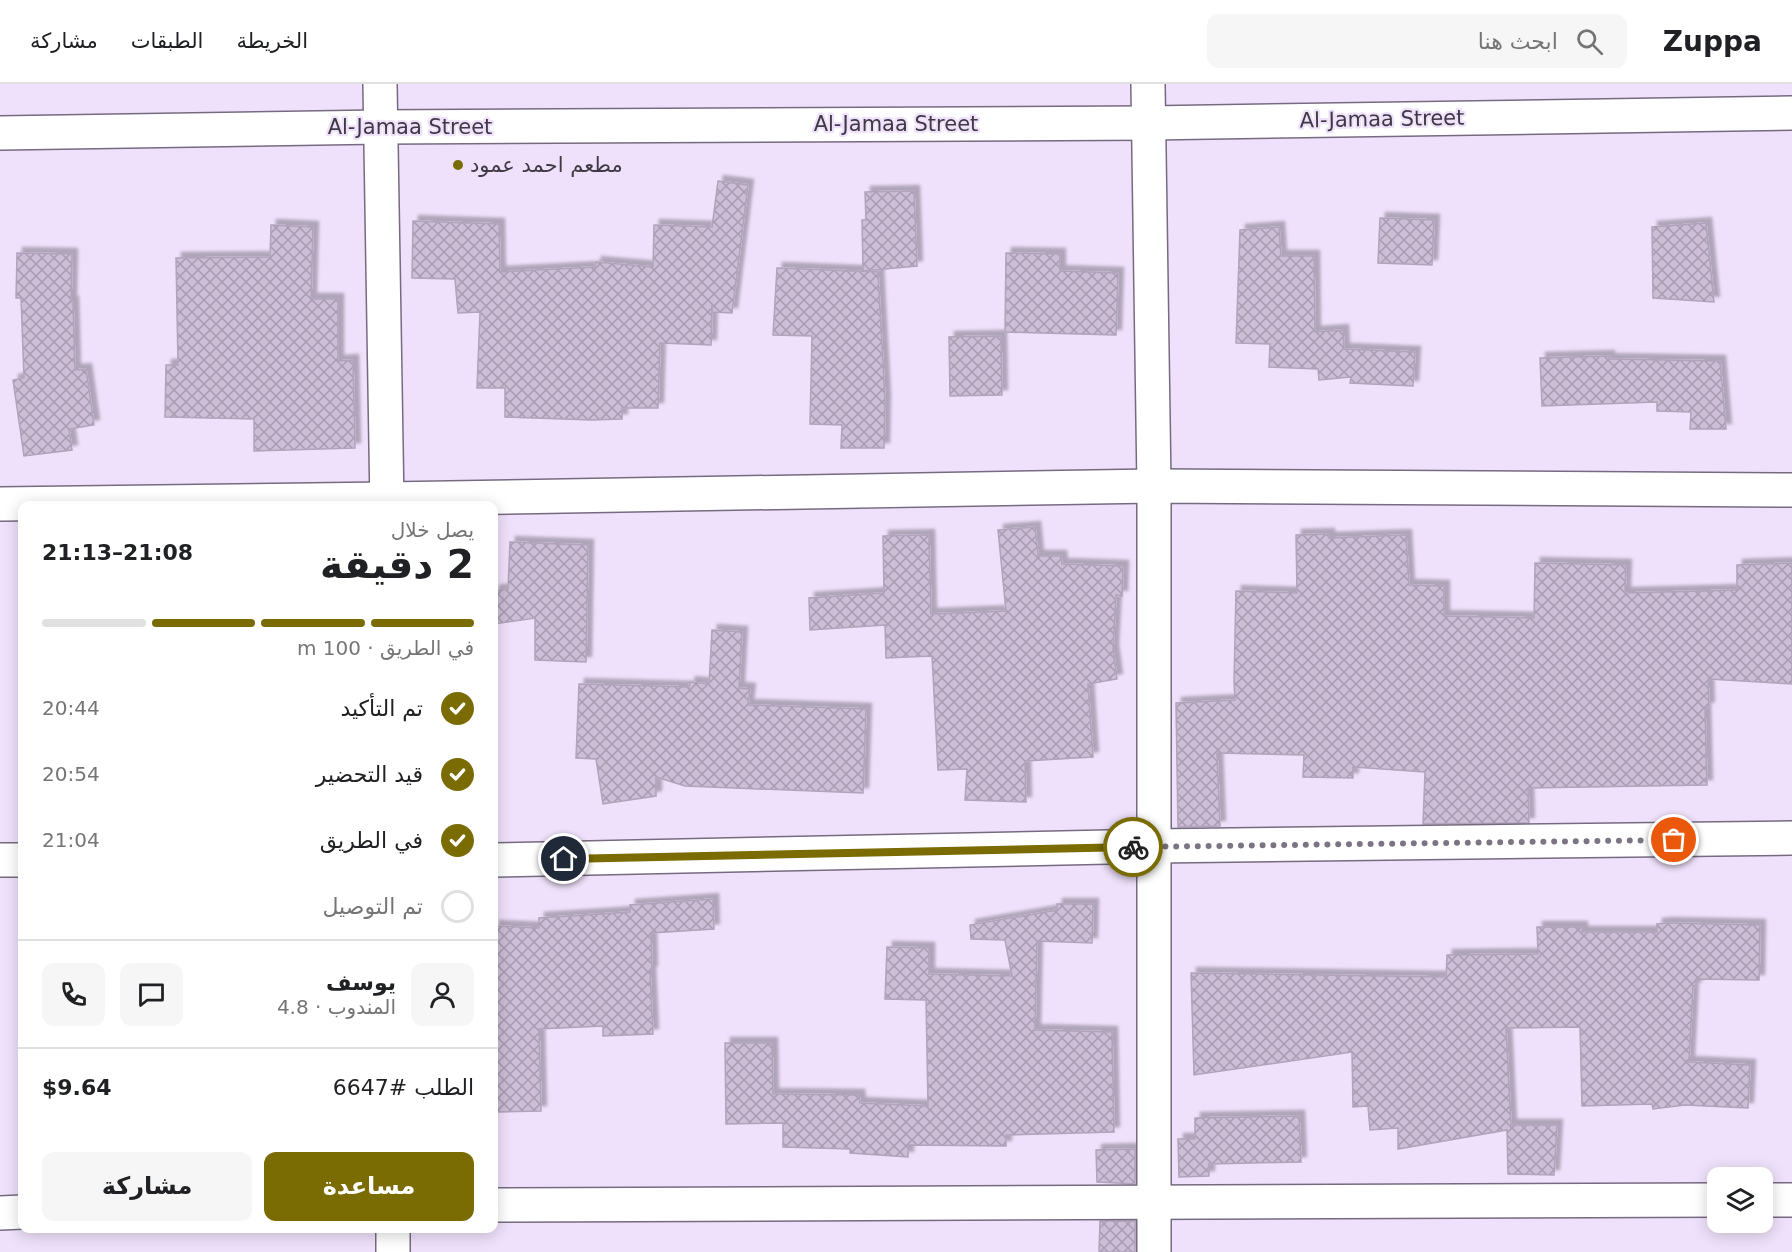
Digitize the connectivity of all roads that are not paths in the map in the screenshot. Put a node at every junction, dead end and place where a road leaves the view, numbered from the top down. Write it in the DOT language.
graph roads {
  1 [pos="380,84"];
  2 [pos="1148,84"];
  3 [pos="1792,113"];
  4 [pos="1149,123"];
  5 [pos="380,127"];
  6 [pos="0,133"];
  7 [pos="1154,486"];
  8 [pos="1792,490"];
  9 [pos="387,501"];
  10 [pos="435,501"];
  11 [pos="0,504"];
  12 [pos="18,504"];
  13 [pos="1792,838"];
  14 [pos="1154,846"];
  15 [pos="0,860"];
  16 [pos="18,860"];
  17 [pos="498,860"];
  18 [pos="1707,1200"];
  19 [pos="1773,1200"];
  20 [pos="1792,1200"];
  21 [pos="1153,1202"];
  22 [pos="498,1205"];
  23 [pos="18,1212"];
  24 [pos="0,1213"];
  25 [pos="393,1233"];
  26 [pos="393,1252"];
  27 [pos="1154,1252"];
  1 -- 5 [label="street"];
  2 -- 4 [label="street"];
  3 -- 4 [label="street, Al-Jamaa Street"];
  4 -- 5 [label="street, Al-Jamaa Street"];
  4 -- 7 [label="street"];
  5 -- 6 [label="street, Al-Jamaa Street"];
  5 -- 9 [label="street"];
  7 -- 8 [label="street"];
  7 -- 10 [label="street"];
  7 -- 14 [label="street"];
  11 -- 12 [label="street"];
  13 -- 14 [label="street"];
  14 -- 17 [label="street"];
  14 -- 21 [label="street"];
  15 -- 16 [label="street"];
  18 -- 21 [label="street"];
  19 -- 20 [label="street"];
  21 -- 22 [label="street"];
  21 -- 27 [label="street"];
  23 -- 24 [label="street"];
  25 -- 26 [label="street"];
}
